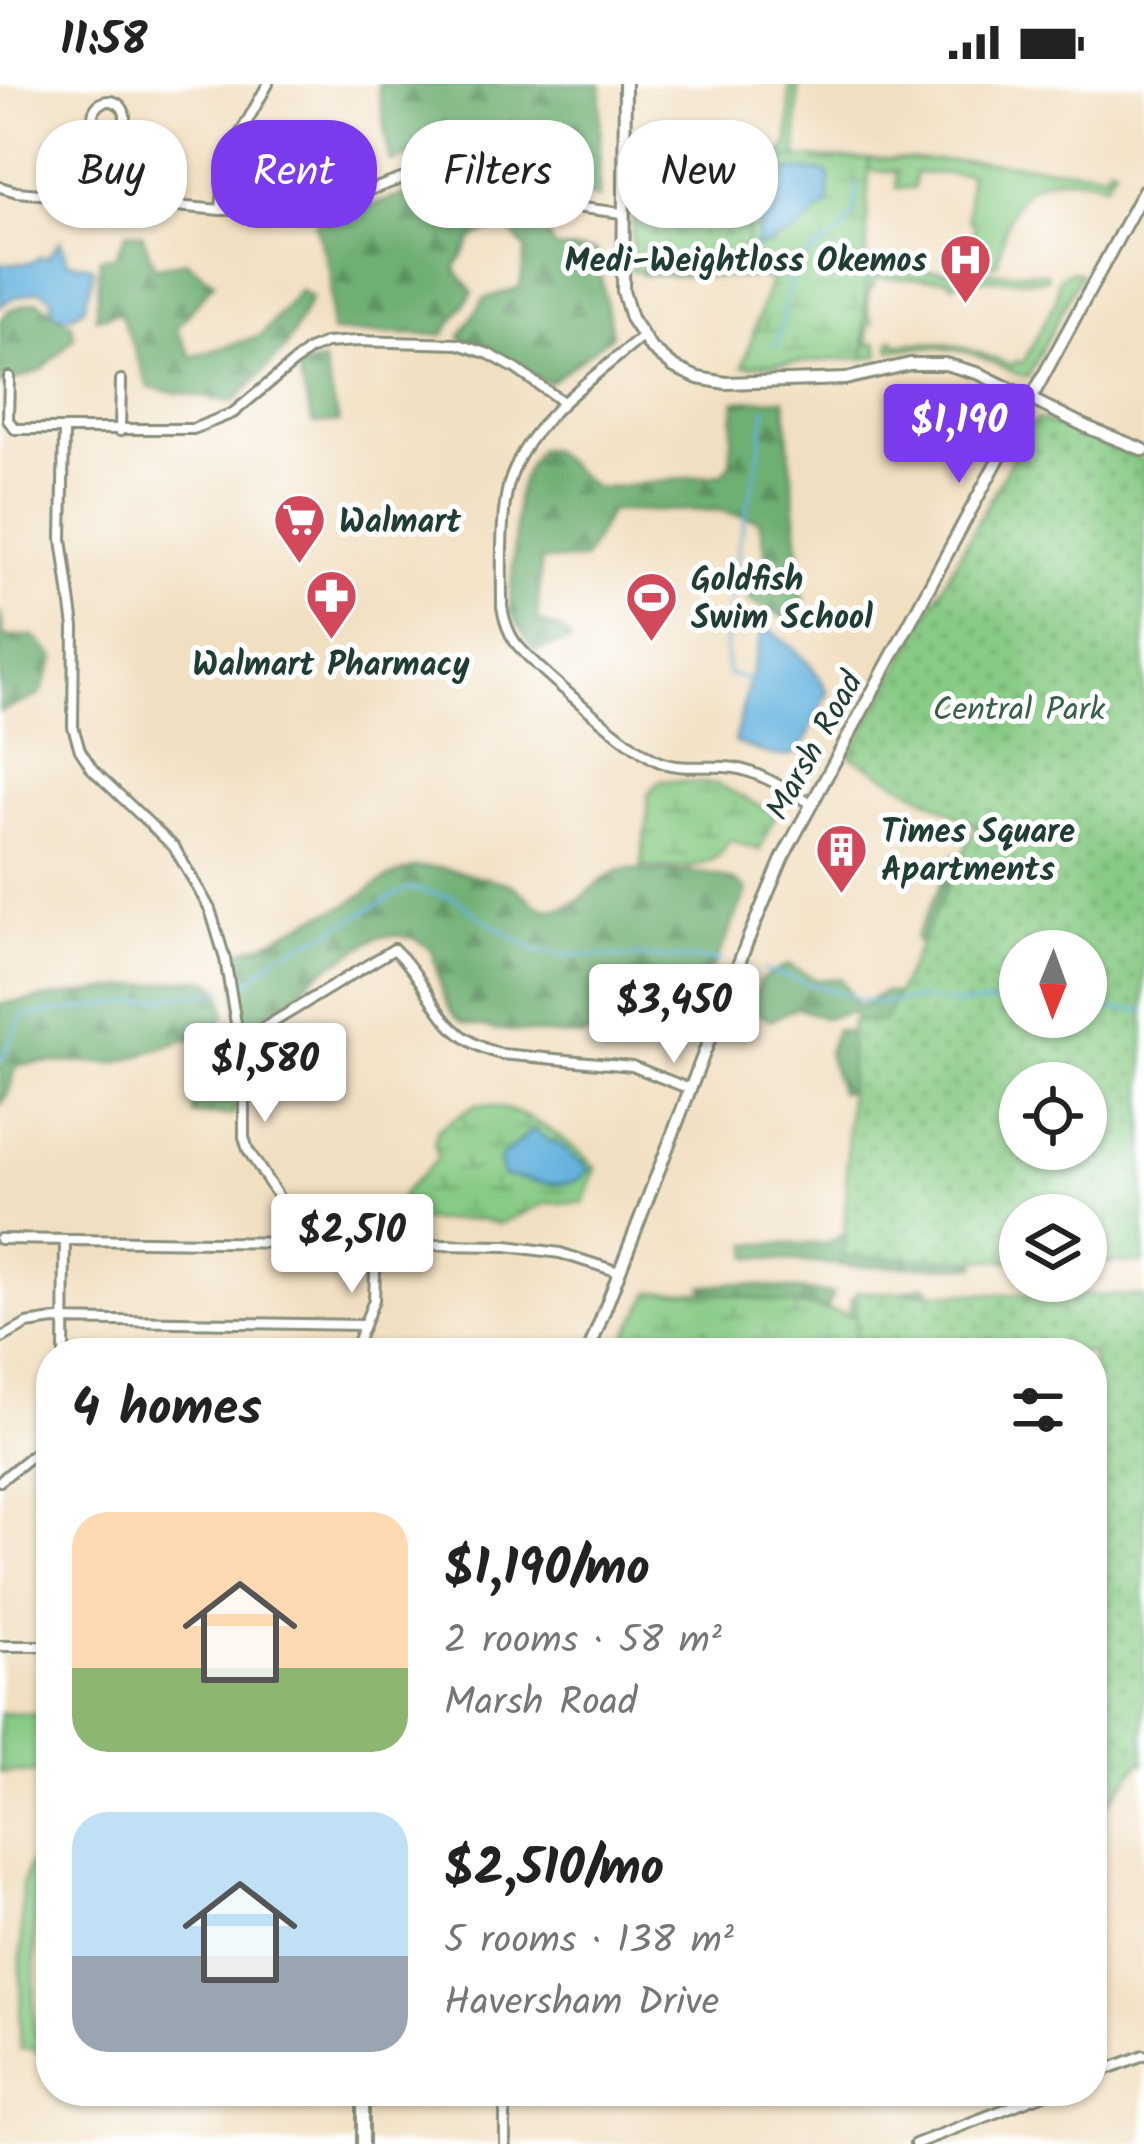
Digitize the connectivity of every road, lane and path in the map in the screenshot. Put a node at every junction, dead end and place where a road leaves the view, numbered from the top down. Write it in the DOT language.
graph roads {
  1 [pos="268,84"];
  2 [pos="625,84"];
  3 [pos="248,120"];
  4 [pos="624,120"];
  5 [pos="107,133"];
  6 [pos="0,187"];
  7 [pos="377,187"];
  8 [pos="1144,190"];
  9 [pos="36,194"];
  10 [pos="618,212"];
  11 [pos="622,228"];
  12 [pos="642,337"];
  13 [pos="9,377"];
  14 [pos="122,380"];
  15 [pos="1031,400"];
  16 [pos="563,402"];
  17 [pos="120,430"];
  18 [pos="64,431"];
  19 [pos="1144,450"];
  20 [pos="812,804"];
  21 [pos="239,1040"];
  22 [pos="690,1089"];
  23 [pos="0,1239"];
  24 [pos="65,1240"];
  25 [pos="290,1243"];
  26 [pos="376,1244"];
  27 [pos="620,1272"];
  28 [pos="64,1319"];
  29 [pos="364,1325"];
  30 [pos="64,1338"];
  31 [pos="358,1338"];
  32 [pos="594,1338"];
  33 [pos="0,1339"];
  34 [pos="36,1452"];
  35 [pos="0,1481"];
  36 [pos="0,1646"];
  37 [pos="36,1646"];
  38 [pos="1144,2055"];
  39 [pos="1107,2069"];
  40 [pos="363,2106"];
  41 [pos="505,2106"];
  42 [pos="1013,2106"];
  43 [pos="363,2144"];
  44 [pos="505,2144"];
  45 [pos="915,2144"];
  1 -- 3 [label="street"];
  2 -- 4 [label="main road"];
  5 -- 5 [label="street"];
  6 -- 9 [label="street"];
  7 -- 10 [label="street"];
  8 -- 15 [label="main road, Marsh Road"];
  11 -- 12 [label="main road"];
  12 -- 15 [label="main road"];
  12 -- 16 [label="street"];
  13 -- 18 [label="street"];
  14 -- 17 [label="street"];
  15 -- 19 [label="main road"];
  15 -- 20 [label="main road, Marsh Road"];
  16 -- 17 [label="street"];
  16 -- 20 [label="street"];
  17 -- 18 [label="street"];
  18 -- 21 [label="street"];
  20 -- 22 [label="main road, Marsh Road"];
  21 -- 22 [label="street"];
  21 -- 25 [label="street"];
  22 -- 27 [label="main road, Marsh Road"];
  23 -- 24 [label="street"];
  24 -- 25 [label="street"];
  24 -- 28 [label="street"];
  25 -- 26 [label="street"];
  26 -- 27 [label="street"];
  26 -- 29 [label="street"];
  27 -- 32 [label="main road, Marsh Road"];
  28 -- 29 [label="street"];
  28 -- 30 [label="street"];
  28 -- 33 [label="street"];
  29 -- 31 [label="street"];
  34 -- 35 [label="street"];
  36 -- 37 [label="street"];
  38 -- 39 [label="street"];
  40 -- 43 [label="main road"];
  41 -- 44 [label="street"];
  42 -- 45 [label="street"];
}
